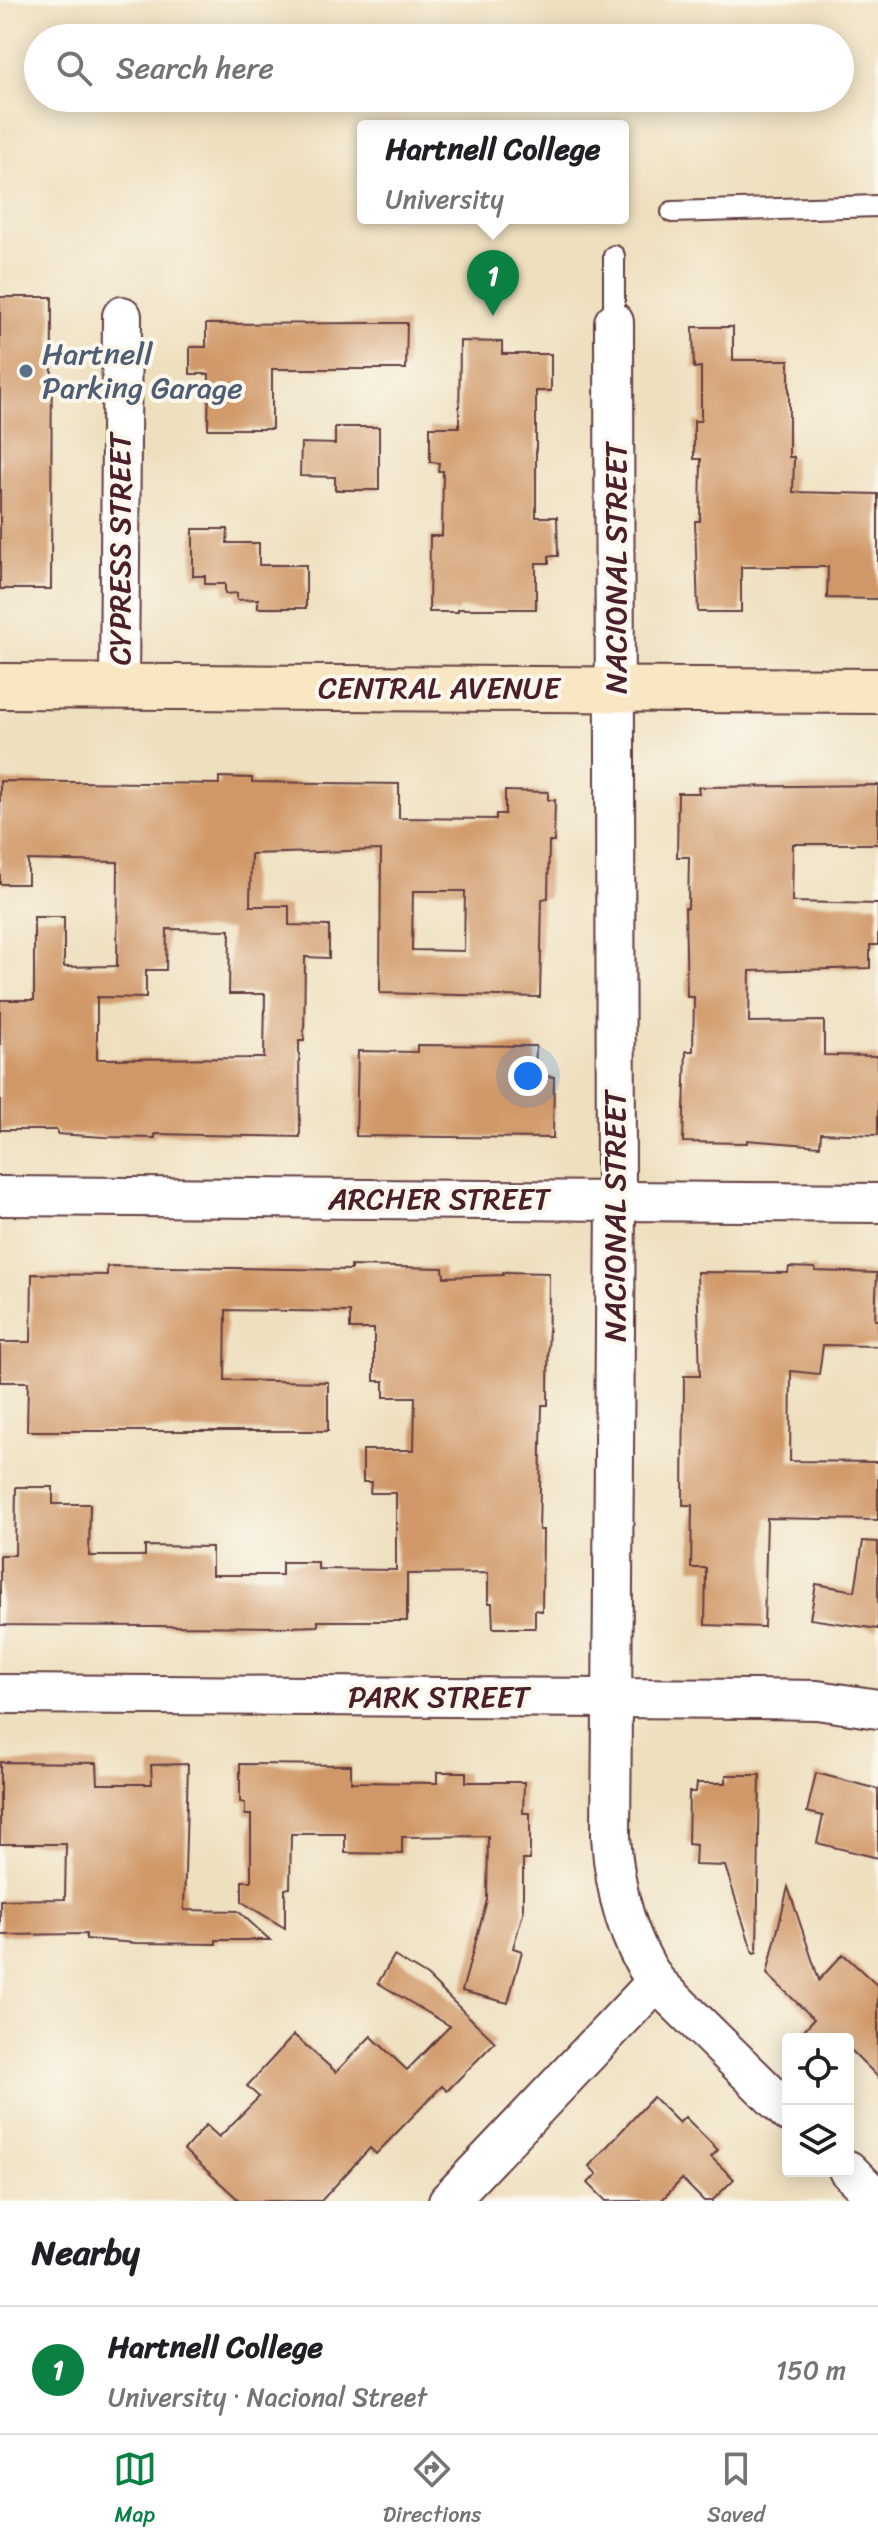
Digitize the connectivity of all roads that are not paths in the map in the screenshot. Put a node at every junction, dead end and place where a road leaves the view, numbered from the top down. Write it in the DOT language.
graph roads {
  1 [pos="878,206"];
  2 [pos="672,212"];
  3 [pos="614,256"];
  4 [pos="122,316"];
  5 [pos="614,322"];
  6 [pos="119,685"];
  7 [pos="0,686"];
  8 [pos="617,689"];
  9 [pos="878,691"];
  10 [pos="0,1196"];
  11 [pos="616,1200"];
  12 [pos="878,1203"];
  13 [pos="0,1694"];
  14 [pos="612,1698"];
  15 [pos="878,1709"];
  16 [pos="656,1982"];
  17 [pos="782,2106"];
  18 [pos="854,2176"];
  19 [pos="878,2200"];
  20 [pos="448,2201"];
  1 -- 2 [label="lane"];
  3 -- 5 [label="lane, NACIONAL STREET"];
  4 -- 6 [label="street, CYPRESS STREET"];
  5 -- 8 [label="street, NACIONAL STREET"];
  6 -- 7 [label="street, CENTRAL AVENUE"];
  6 -- 8 [label="street, CENTRAL AVENUE"];
  8 -- 9 [label="street, CENTRAL AVENUE"];
  8 -- 11 [label="street, NACIONAL STREET"];
  10 -- 11 [label="street, ARCHER STREET"];
  11 -- 12 [label="street, ARCHER STREET"];
  11 -- 14 [label="street, NACIONAL STREET"];
  13 -- 14 [label="street, PARK STREET"];
  14 -- 15 [label="street, PARK STREET"];
  14 -- 16 [label="street, NACIONAL STREET"];
  16 -- 17 [label="street, NACIONAL STREET"];
  16 -- 20 [label="street"];
  18 -- 19 [label="street"];
}
